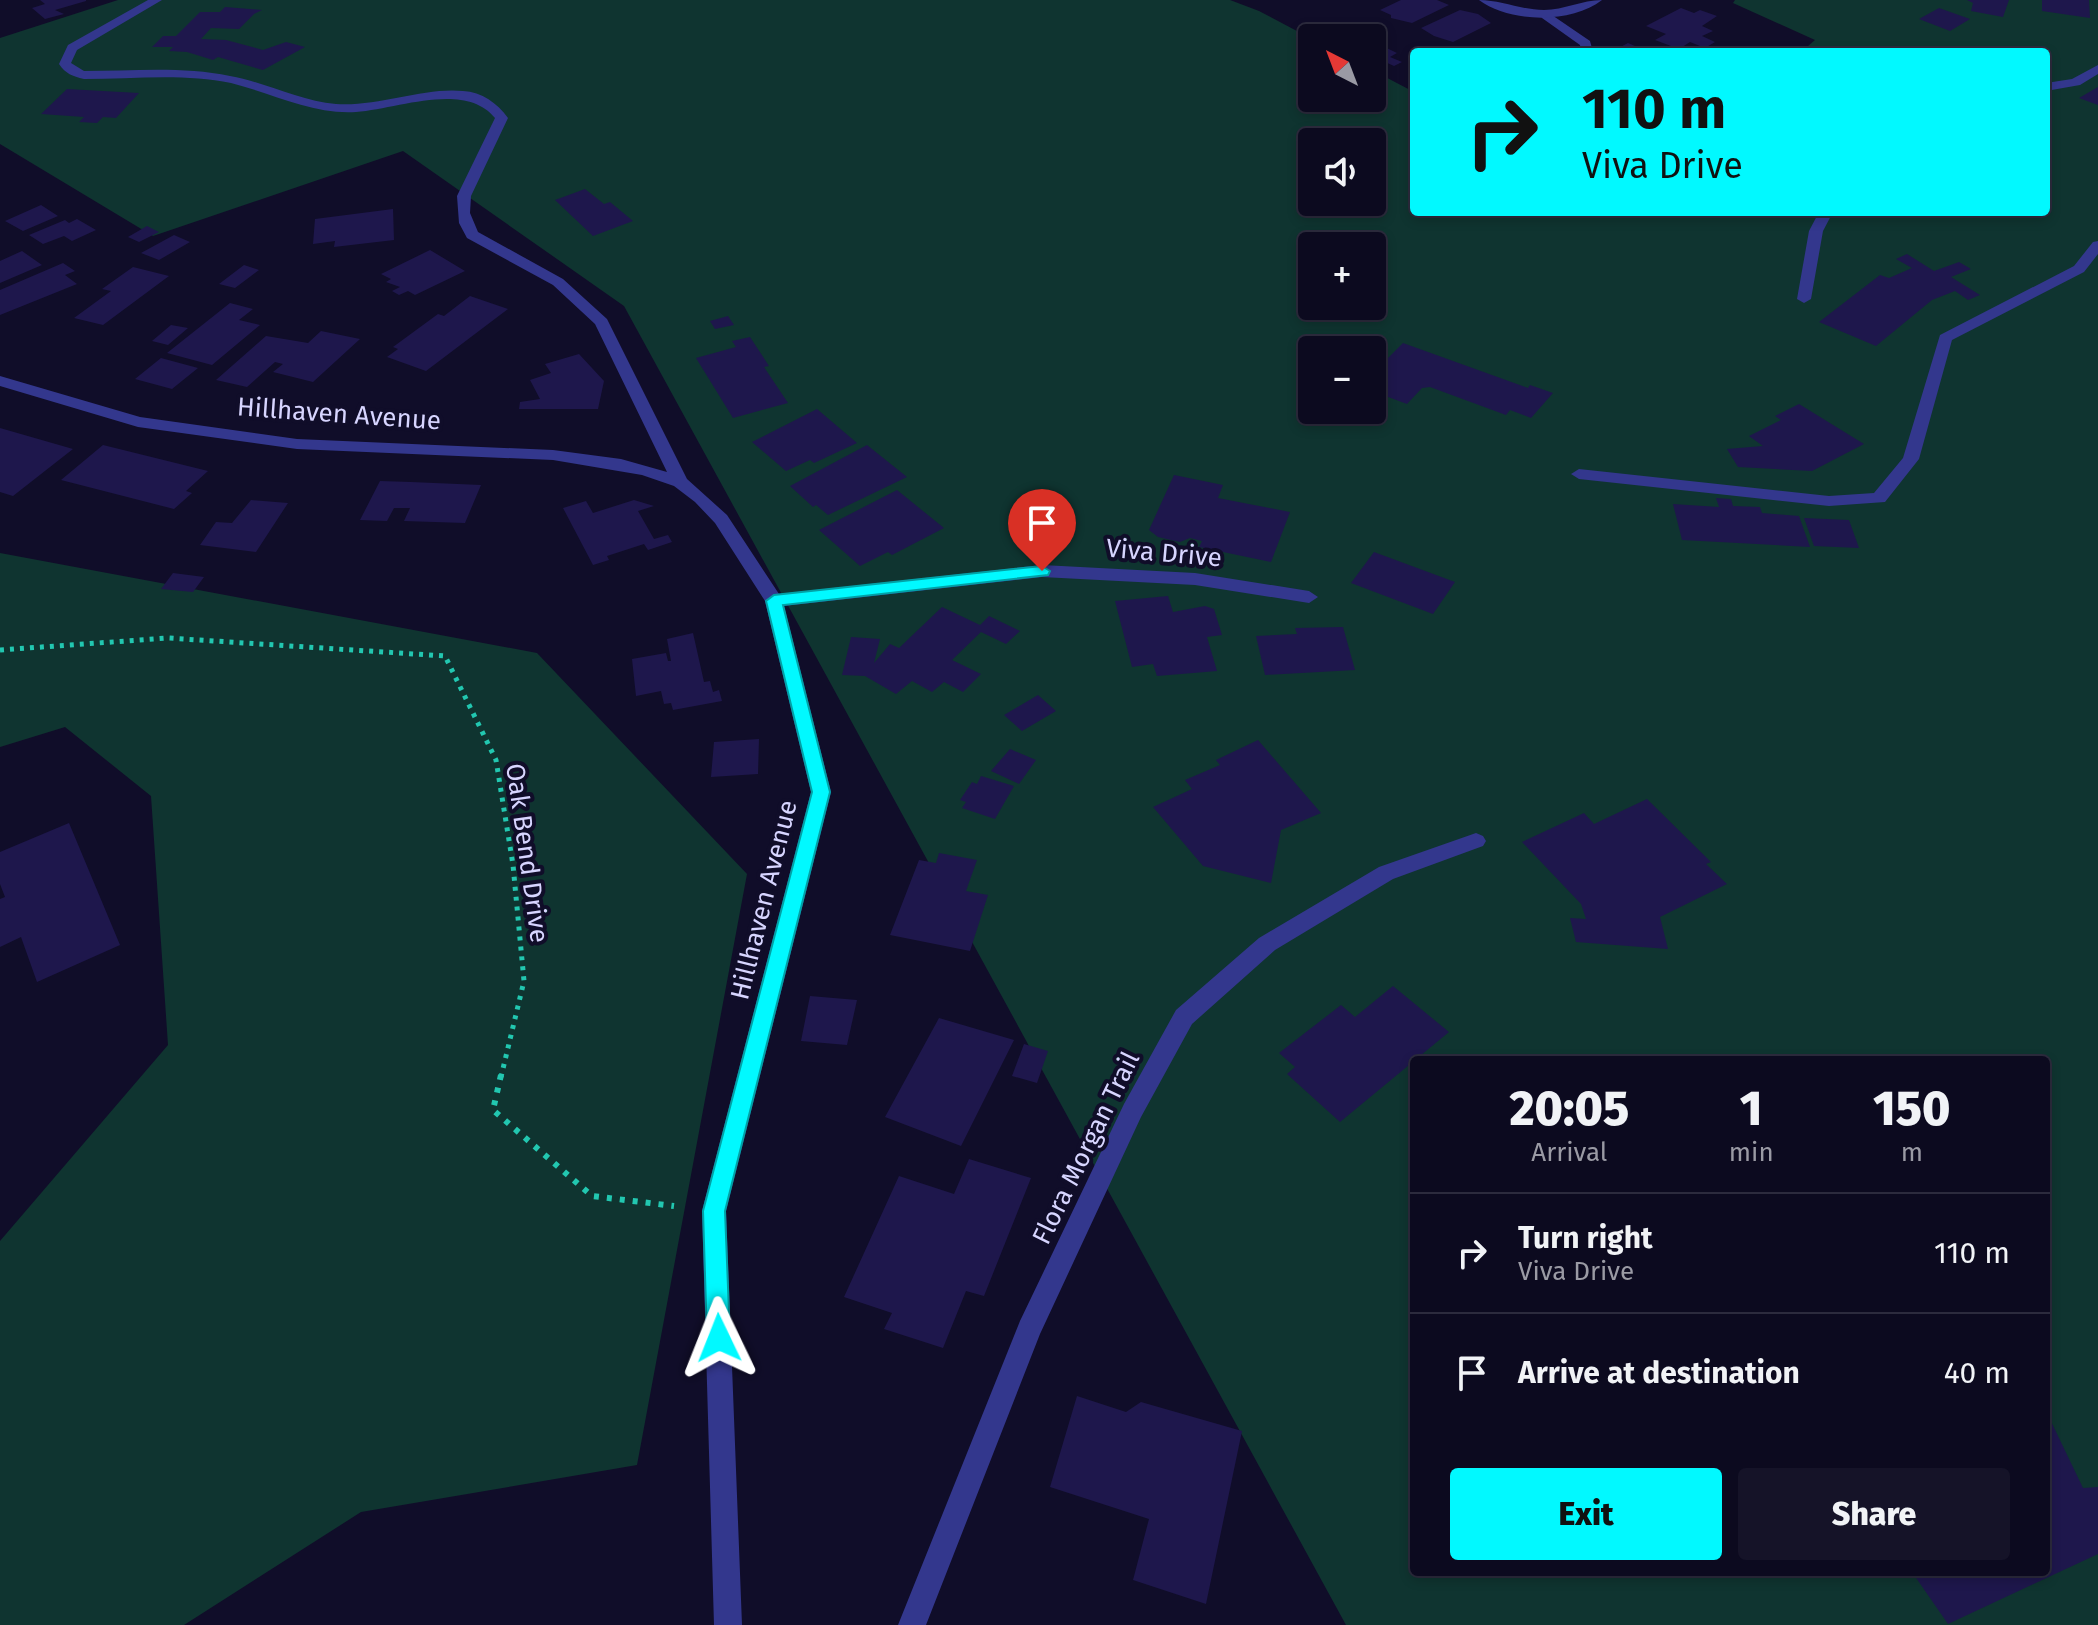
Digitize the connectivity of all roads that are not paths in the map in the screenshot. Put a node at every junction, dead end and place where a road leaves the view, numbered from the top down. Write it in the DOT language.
graph roads {
  1 [pos="156,0"];
  2 [pos="1485,0"];
  3 [pos="1596,0"];
  4 [pos="1546,15"];
  5 [pos="1586,48"];
  6 [pos="2098,69"];
  7 [pos="2050,86"];
  8 [pos="1824,216"];
  9 [pos="2098,245"];
  10 [pos="1804,299"];
  11 [pos="0,381"];
  12 [pos="1579,474"];
  13 [pos="680,482"];
  14 [pos="1309,597"];
  15 [pos="774,601"];
  16 [pos="1476,841"];
  17 [pos="728,1625"];
  18 [pos="912,1625"];
  1 -- 13 [label="street"];
  2 -- 4 [label="street"];
  3 -- 4 [label="street"];
  4 -- 5 [label="street"];
  6 -- 7 [label="street"];
  8 -- 10 [label="street"];
  9 -- 12 [label="street"];
  11 -- 13 [label="street, Hillhaven Avenue"];
  13 -- 15 [label="street, Hillhaven Avenue"];
  14 -- 15 [label="street, Viva Drive"];
  15 -- 17 [label="street, Hillhaven Avenue"];
  16 -- 18 [label="street, Flora Morgan Trail"];
}
